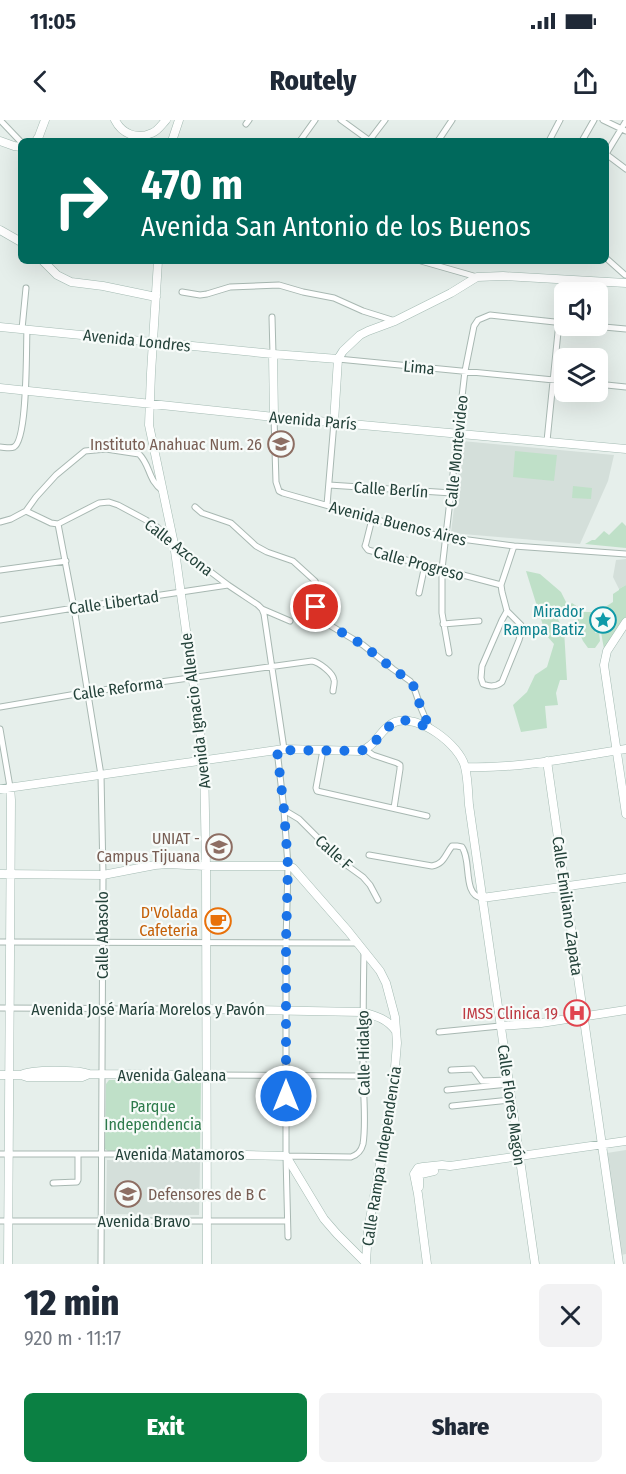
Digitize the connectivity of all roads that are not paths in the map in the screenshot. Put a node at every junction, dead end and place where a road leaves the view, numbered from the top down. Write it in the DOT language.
graph roads {
  1 [pos="0,120"];
  2 [pos="45,120"];
  3 [pos="115,120"];
  4 [pos="185,120"];
  5 [pos="315,120"];
  6 [pos="341,120"];
  7 [pos="385,120"];
  8 [pos="453,120"];
  9 [pos="560,120"];
  10 [pos="594,120"];
  11 [pos="603,120"];
  12 [pos="165,121"];
  13 [pos="626,121"];
  14 [pos="624,130"];
  15 [pos="176,131"];
  16 [pos="37,138"];
  17 [pos="302,138"];
  18 [pos="365,138"];
  19 [pos="371,138"];
  20 [pos="440,138"];
  21 [pos="551,138"];
  22 [pos="584,138"];
  23 [pos="18,139"];
  24 [pos="0,141"];
  25 [pos="18,147"];
  26 [pos="609,150"];
  27 [pos="609,156"];
  28 [pos="626,168"];
  29 [pos="0,230"];
  30 [pos="18,240"];
  31 [pos="609,261"];
  32 [pos="46,264"];
  33 [pos="158,264"];
  34 [pos="432,264"];
  35 [pos="477,277"];
  36 [pos="625,278"];
  37 [pos="26,288"];
  38 [pos="182,292"];
  39 [pos="156,297"];
  40 [pos="272,317"];
  41 [pos="395,321"];
  42 [pos="554,321"];
  43 [pos="0,327"];
  44 [pos="608,327"];
  45 [pos="24,329"];
  46 [pos="626,329"];
  47 [pos="559,336"];
  48 [pos="153,342"];
  49 [pos="273,354"];
  50 [pos="338,359"];
  51 [pos="465,371"];
  52 [pos="552,380"];
  53 [pos="608,385"];
  54 [pos="626,387"];
  55 [pos="0,388"];
  56 [pos="25,390"];
  57 [pos="150,404"];
  58 [pos="274,417"];
  59 [pos="334,422"];
  60 [pos="459,434"];
  61 [pos="547,441"];
  62 [pos="0,447"];
  63 [pos="626,449"];
  64 [pos="329,485"];
  65 [pos="164,492"];
  66 [pos="452,493"];
  67 [pos="327,506"];
  68 [pos="195,507"];
  69 [pos="26,511"];
  70 [pos="372,519"];
  71 [pos="0,522"];
  72 [pos="58,524"];
  73 [pos="446,537"];
  74 [pos="174,544"];
  75 [pos="514,546"];
  76 [pos="626,554"];
  77 [pos="66,561"];
  78 [pos="425,565"];
  79 [pos="442,569"];
  80 [pos="0,570"];
  81 [pos="228,585"];
  82 [pos="501,585"];
  83 [pos="181,592"];
  84 [pos="418,593"];
  85 [pos="74,608"];
  86 [pos="262,609"];
  87 [pos="507,611"];
  88 [pos="0,620"];
  89 [pos="290,621"];
  90 [pos="479,621"];
  91 [pos="626,622"];
  92 [pos="443,624"];
  93 [pos="449,654"];
  94 [pos="272,666"];
  95 [pos="192,677"];
  96 [pos="333,691"];
  97 [pos="88,692"];
  98 [pos="0,706"];
  99 [pos="0,729"];
  100 [pos="430,729"];
  101 [pos="280,749"];
  102 [pos="323,750"];
  103 [pos="366,750"];
  104 [pos="622,750"];
  105 [pos="204,760"];
  106 [pos="547,761"];
  107 [pos="465,767"];
  108 [pos="101,775"];
  109 [pos="10,787"];
  110 [pos="0,789"];
  111 [pos="394,808"];
  112 [pos="284,810"];
  113 [pos="626,814"];
  114 [pos="427,816"];
  115 [pos="369,855"];
  116 [pos="207,866"];
  117 [pos="288,866"];
  118 [pos="0,874"];
  119 [pos="10,875"];
  120 [pos="103,875"];
  121 [pos="626,878"];
  122 [pos="565,887"];
  123 [pos="482,898"];
  124 [pos="378,900"];
  125 [pos="0,942"];
  126 [pos="9,942"];
  127 [pos="102,942"];
  128 [pos="207,942"];
  129 [pos="286,942"];
  130 [pos="358,943"];
  131 [pos="364,951"];
  132 [pos="4,1008"];
  133 [pos="102,1009"];
  134 [pos="207,1009"];
  135 [pos="286,1010"];
  136 [pos="626,1010"];
  137 [pos="362,1012"];
  138 [pos="584,1017"];
  139 [pos="500,1026"];
  140 [pos="397,1032"];
  141 [pos="440,1032"];
  142 [pos="451,1070"];
  143 [pos="102,1074"];
  144 [pos="4,1075"];
  145 [pos="207,1075"];
  146 [pos="287,1076"];
  147 [pos="363,1076"];
  148 [pos="508,1082"];
  149 [pos="447,1090"];
  150 [pos="511,1100"];
  151 [pos="452,1106"];
  152 [pos="626,1141"];
  153 [pos="602,1145"];
  154 [pos="4,1154"];
  155 [pos="78,1154"];
  156 [pos="102,1154"];
  157 [pos="207,1154"];
  158 [pos="358,1154"];
  159 [pos="286,1156"];
  160 [pos="519,1156"];
  161 [pos="53,1184"];
  162 [pos="4,1221"];
  163 [pos="101,1221"];
  164 [pos="206,1221"];
  165 [pos="287,1221"];
  166 [pos="288,1237"];
  167 [pos="626,1262"];
  168 [pos="367,1263"];
  169 [pos="8,1264"];
  170 [pos="100,1264"];
  171 [pos="207,1264"];
  172 [pos="427,1264"];
  173 [pos="535,1264"];
  174 [pos="614,1264"];
  175 [pos="619,1264"];
  1 -- 23 [label="street"];
  2 -- 16 [label="street"];
  3 -- 12 [label="street"];
  4 -- 15 [label="street"];
  5 -- 17 [label="street"];
  6 -- 18 [label="street"];
  7 -- 19 [label="street"];
  8 -- 20 [label="street"];
  9 -- 21 [label="street"];
  10 -- 22 [label="street"];
  11 -- 14 [label="street"];
  12 -- 15 [label="street"];
  13 -- 14 [label="street"];
  14 -- 26 [label="street"];
  24 -- 25 [label="street"];
  27 -- 28 [label="street"];
  29 -- 30 [label="street"];
  31 -- 36 [label="street"];
  32 -- 39 [label="street"];
  33 -- 39 [label="street, Avenida Ignacio Allende"];
  34 -- 35 [label="street"];
  35 -- 36 [label="street"];
  35 -- 41 [label="street"];
  37 -- 45 [label="street"];
  38 -- 41 [label="street"];
  39 -- 48 [label="street, Avenida Ignacio Allende"];
  40 -- 49 [label="street"];
  41 -- 50 [label="street"];
  42 -- 51 [label="street, Calle Montevideo"];
  43 -- 45 [label="street, Avenida Londres"];
  44 -- 46 [label="street"];
  45 -- 48 [label="street, Avenida Londres"];
  45 -- 56 [label="street"];
  47 -- 52 [label="street"];
  48 -- 49 [label="street, Avenida Londres"];
  48 -- 57 [label="street, Avenida Ignacio Allende"];
  49 -- 50 [label="street, Lima"];
  49 -- 58 [label="street"];
  50 -- 51 [label="street, Lima"];
  50 -- 59 [label="street"];
  51 -- 52 [label="street, Lima"];
  51 -- 60 [label="street, Calle Montevideo"];
  52 -- 61 [label="street"];
  53 -- 54 [label="street"];
  55 -- 56 [label="street, Avenida París"];
  56 -- 57 [label="street, Avenida París"];
  56 -- 62 [label="street"];
  57 -- 58 [label="street, Avenida París"];
  57 -- 65 [label="street, Avenida Ignacio Allende"];
  58 -- 59 [label="street, Avenida París"];
  58 -- 67 [label="street, Avenida Buenos Aires"];
  59 -- 60 [label="street, Avenida París"];
  59 -- 64 [label="street"];
  60 -- 61 [label="street, Avenida París"];
  60 -- 66 [label="street, Calle Montevideo"];
  61 -- 63 [label="street, Avenida París"];
  64 -- 66 [label="street, Calle Berlín"];
  64 -- 67 [label="street"];
  65 -- 69 [label="street"];
  65 -- 74 [label="street, Avenida Ignacio Allende"];
  66 -- 73 [label="street, Calle Montevideo"];
  67 -- 70 [label="street, Avenida Buenos Aires"];
  68 -- 100 [label="street"];
  69 -- 71 [label="street"];
  69 -- 72 [label="street"];
  70 -- 73 [label="street, Avenida Buenos Aires"];
  70 -- 78 [label="street, Calle Progreso"];
  72 -- 74 [label="street, Calle Azcona"];
  72 -- 77 [label="street, Calle Abasolo"];
  73 -- 75 [label="street, Avenida Buenos Aires"];
  73 -- 79 [label="street, Calle Montevideo"];
  74 -- 81 [label="street, Calle Azcona"];
  74 -- 83 [label="street, Avenida Ignacio Allende"];
  75 -- 76 [label="street, Avenida Buenos Aires"];
  75 -- 82 [label="street"];
  77 -- 80 [label="street"];
  77 -- 85 [label="street, Calle Abasolo"];
  78 -- 79 [label="street, Calle Progreso"];
  78 -- 84 [label="street"];
  79 -- 82 [label="street, Calle Progreso"];
  79 -- 92 [label="street, Calle Montevideo"];
  81 -- 83 [label="street, Calle Libertad"];
  81 -- 86 [label="street, Calle Azcona"];
  82 -- 87 [label="street"];
  83 -- 85 [label="street, Calle Libertad"];
  83 -- 95 [label="street, Avenida Ignacio Allende"];
  85 -- 88 [label="street, Calle Libertad"];
  85 -- 97 [label="street, Calle Abasolo"];
  86 -- 89 [label="street, Calle Azcona"];
  86 -- 94 [label="street"];
  87 -- 87 [label="street"];
  90 -- 92 [label="street"];
  91 -- 104 [label="street"];
  92 -- 93 [label="street, Calle Montevideo"];
  94 -- 95 [label="street, Calle Reforma"];
  94 -- 96 [label="street, Calle Reforma"];
  94 -- 101 [label="street"];
  95 -- 97 [label="street, Calle Reforma"];
  95 -- 105 [label="street, Avenida Ignacio Allende"];
  97 -- 98 [label="street, Calle Reforma"];
  97 -- 108 [label="street, Calle Abasolo"];
  99 -- 109 [label="street"];
  100 -- 103 [label="street"];
  100 -- 107 [label="street"];
  101 -- 102 [label="street"];
  101 -- 105 [label="street"];
  101 -- 112 [label="street"];
  102 -- 103 [label="street"];
  102 -- 111 [label="street"];
  103 -- 111 [label="street"];
  104 -- 106 [label="street"];
  104 -- 113 [label="street"];
  105 -- 108 [label="street"];
  105 -- 116 [label="street, Avenida Ignacio Allende"];
  106 -- 107 [label="street"];
  106 -- 122 [label="street, Calle Emiliano Zapata"];
  107 -- 123 [label="street, Calle Flores Magón"];
  108 -- 109 [label="street"];
  108 -- 120 [label="street, Calle Abasolo"];
  109 -- 110 [label="street"];
  109 -- 119 [label="street"];
  111 -- 114 [label="street"];
  112 -- 117 [label="street"];
  112 -- 124 [label="street, Calle F"];
  115 -- 123 [label="street"];
  116 -- 117 [label="street"];
  116 -- 120 [label="street"];
  116 -- 128 [label="street, Avenida Ignacio Allende"];
  117 -- 129 [label="street"];
  117 -- 130 [label="street, Calle Rampa Independencia"];
  118 -- 119 [label="street"];
  119 -- 120 [label="street"];
  119 -- 126 [label="street"];
  120 -- 127 [label="street, Calle Abasolo"];
  121 -- 122 [label="street"];
  122 -- 123 [label="street"];
  122 -- 138 [label="street, Calle Emiliano Zapata"];
  123 -- 139 [label="street, Calle Flores Magón"];
  125 -- 126 [label="street"];
  126 -- 127 [label="street"];
  126 -- 132 [label="street"];
  127 -- 128 [label="street"];
  127 -- 133 [label="street, Calle Abasolo"];
  128 -- 129 [label="street"];
  128 -- 134 [label="street, Avenida Ignacio Allende"];
  129 -- 130 [label="street"];
  129 -- 135 [label="street"];
  130 -- 131 [label="street, Calle Rampa Independencia"];
  131 -- 137 [label="street, Calle Hidalgo"];
  131 -- 140 [label="street, Calle Rampa Independencia"];
  132 -- 133 [label="street, Avenida José María Morelos y Pavón"];
  132 -- 144 [label="street"];
  133 -- 134 [label="street, Avenida José María Morelos y Pavón"];
  133 -- 143 [label="street, Calle Abasolo"];
  134 -- 135 [label="street, Avenida José María Morelos y Pavón"];
  134 -- 145 [label="street, Avenida Ignacio Allende"];
  135 -- 137 [label="street, Avenida José María Morelos y Pavón"];
  135 -- 146 [label="street"];
  136 -- 138 [label="street"];
  137 -- 140 [label="street, Avenida José María Morelos y Pavón"];
  137 -- 147 [label="street, Calle Hidalgo"];
  138 -- 139 [label="street"];
  138 -- 153 [label="street, Calle Emiliano Zapata"];
  139 -- 141 [label="street"];
  139 -- 148 [label="street, Calle Flores Magón"];
  140 -- 168 [label="street, Calle Rampa Independencia"];
  142 -- 148 [label="street"];
  143 -- 144 [label="street, Avenida Galeana"];
  143 -- 145 [label="street, Avenida Galeana"];
  143 -- 156 [label="street, Calle Abasolo"];
  144 -- 154 [label="street"];
  145 -- 146 [label="street, Avenida Galeana"];
  145 -- 157 [label="street, Avenida Ignacio Allende"];
  146 -- 147 [label="street, Avenida Galeana"];
  146 -- 159 [label="street"];
  147 -- 158 [label="street, Calle Hidalgo"];
  148 -- 149 [label="street"];
  148 -- 150 [label="street, Calle Flores Magón"];
  150 -- 151 [label="street"];
  150 -- 160 [label="street, Calle Flores Magón"];
  152 -- 153 [label="street"];
  153 -- 160 [label="street"];
  153 -- 175 [label="street, Calle Emiliano Zapata"];
  154 -- 155 [label="street, Avenida Matamoros"];
  154 -- 162 [label="street"];
  155 -- 156 [label="street, Avenida Matamoros"];
  155 -- 161 [label="street"];
  156 -- 157 [label="street, Avenida Matamoros"];
  156 -- 163 [label="street, Calle Abasolo"];
  157 -- 159 [label="street, Avenida Matamoros"];
  157 -- 164 [label="street, Avenida Ignacio Allende"];
  158 -- 159 [label="street, Avenida Matamoros"];
  159 -- 165 [label="street"];
  159 -- 168 [label="street"];
  160 -- 172 [label="street"];
  160 -- 173 [label="street, Calle Flores Magón"];
  162 -- 163 [label="street, Avenida Bravo"];
  162 -- 169 [label="street"];
  163 -- 164 [label="street, Avenida Bravo"];
  163 -- 170 [label="street, Calle Abasolo"];
  164 -- 165 [label="street, Avenida Bravo"];
  164 -- 171 [label="street, Avenida Ignacio Allende"];
  165 -- 166 [label="street"];
  167 -- 175 [label="street"];
  174 -- 175 [label="street"];
}
